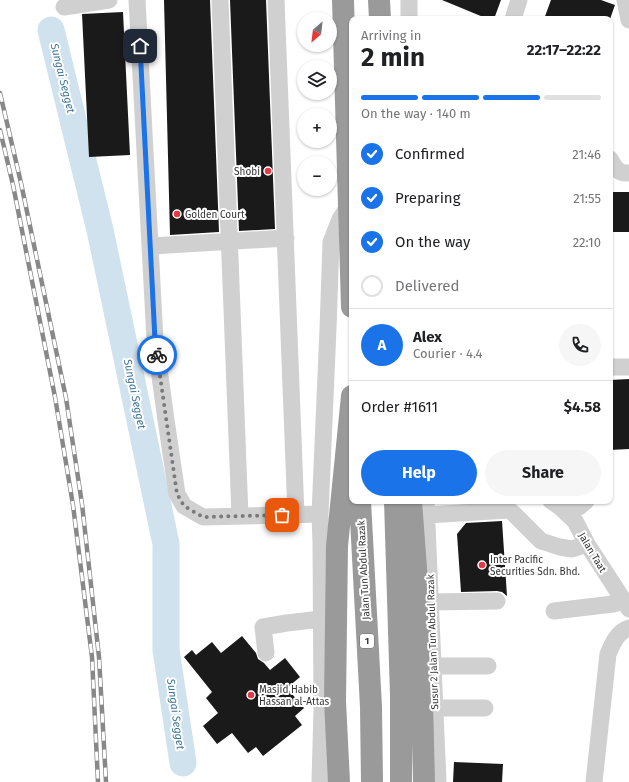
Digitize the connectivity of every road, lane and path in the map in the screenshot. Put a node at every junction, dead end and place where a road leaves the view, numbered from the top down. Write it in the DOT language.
graph roads {
  1 [pos="108,0"];
  2 [pos="138,0"];
  3 [pos="220,0"];
  4 [pos="276,0"];
  5 [pos="343,0"];
  6 [pos="379,0"];
  7 [pos="409,0"];
  8 [pos="519,0"];
  9 [pos="625,0"];
  10 [pos="64,7"];
  11 [pos="380,16"];
  12 [pos="409,16"];
  13 [pos="515,16"];
  14 [pos="629,20"];
  15 [pos="613,164"];
  16 [pos="629,173"];
  17 [pos="349,175"];
  18 [pos="349,206"];
  19 [pos="286,238"];
  20 [pos="228,241"];
  21 [pos="150,246"];
  22 [pos="629,367"];
  23 [pos="613,368"];
  24 [pos="349,428"];
  25 [pos="294,477"];
  26 [pos="321,478"];
  27 [pos="360,504"];
  28 [pos="395,504"];
  29 [pos="555,504"];
  30 [pos="582,504"];
  31 [pos="421,506"];
  32 [pos="320,514"];
  33 [pos="296,515"];
  34 [pos="240,516"];
  35 [pos="587,544"];
  36 [pos="497,601"];
  37 [pos="430,602"];
  38 [pos="626,605"];
  39 [pos="554,611"];
  40 [pos="321,619"];
  41 [pos="629,628"];
  42 [pos="266,653"];
  43 [pos="433,666"];
  44 [pos="488,666"];
  45 [pos="435,708"];
  46 [pos="485,708"];
  47 [pos="320,782"];
  48 [pos="339,782"];
  49 [pos="372,782"];
  50 [pos="401,782"];
  51 [pos="424,782"];
  52 [pos="438,782"];
  53 [pos="594,782"];
  1 -- 10 [label="street"];
  2 -- 21 [label="street"];
  3 -- 20 [label="street"];
  4 -- 19 [label="street"];
  5 -- 17 [label="highway"];
  6 -- 11 [label="highway"];
  7 -- 12 [label="street"];
  8 -- 13 [label="street"];
  9 -- 14 [label="street"];
  15 -- 16 [label="street"];
  18 -- 26 [label="street"];
  19 -- 20 [label="street"];
  19 -- 25 [label="street"];
  20 -- 21 [label="street"];
  20 -- 34 [label="street"];
  21 -- 34 [label="street"];
  22 -- 23 [label="street"];
  24 -- 48 [label="highway"];
  25 -- 26 [label="street"];
  25 -- 33 [label="street"];
  26 -- 32 [label="street"];
  27 -- 49 [label="highway, Jalan Tun Abdul Razak / 1"];
  28 -- 50 [label="highway"];
  29 -- 30 [label="street"];
  29 -- 35 [label="street, Jalan Taat"];
  31 -- 35 [label="street"];
  31 -- 37 [label="street, Susur 2 Jalan Tun Abdul Razak"];
  31 -- 51 [label="highway"];
  32 -- 33 [label="street"];
  32 -- 40 [label="street"];
  33 -- 34 [label="street"];
  35 -- 38 [label="street, Jalan Taat"];
  36 -- 37 [label="street"];
  37 -- 43 [label="street, Susur 2 Jalan Tun Abdul Razak"];
  38 -- 39 [label="street"];
  40 -- 42 [label="street"];
  40 -- 47 [label="street"];
  41 -- 53 [label="street"];
  43 -- 44 [label="street"];
  43 -- 45 [label="street, Susur 2 Jalan Tun Abdul Razak"];
  45 -- 46 [label="street"];
  45 -- 52 [label="street, Susur 2 Jalan Tun Abdul Razak"];
}
